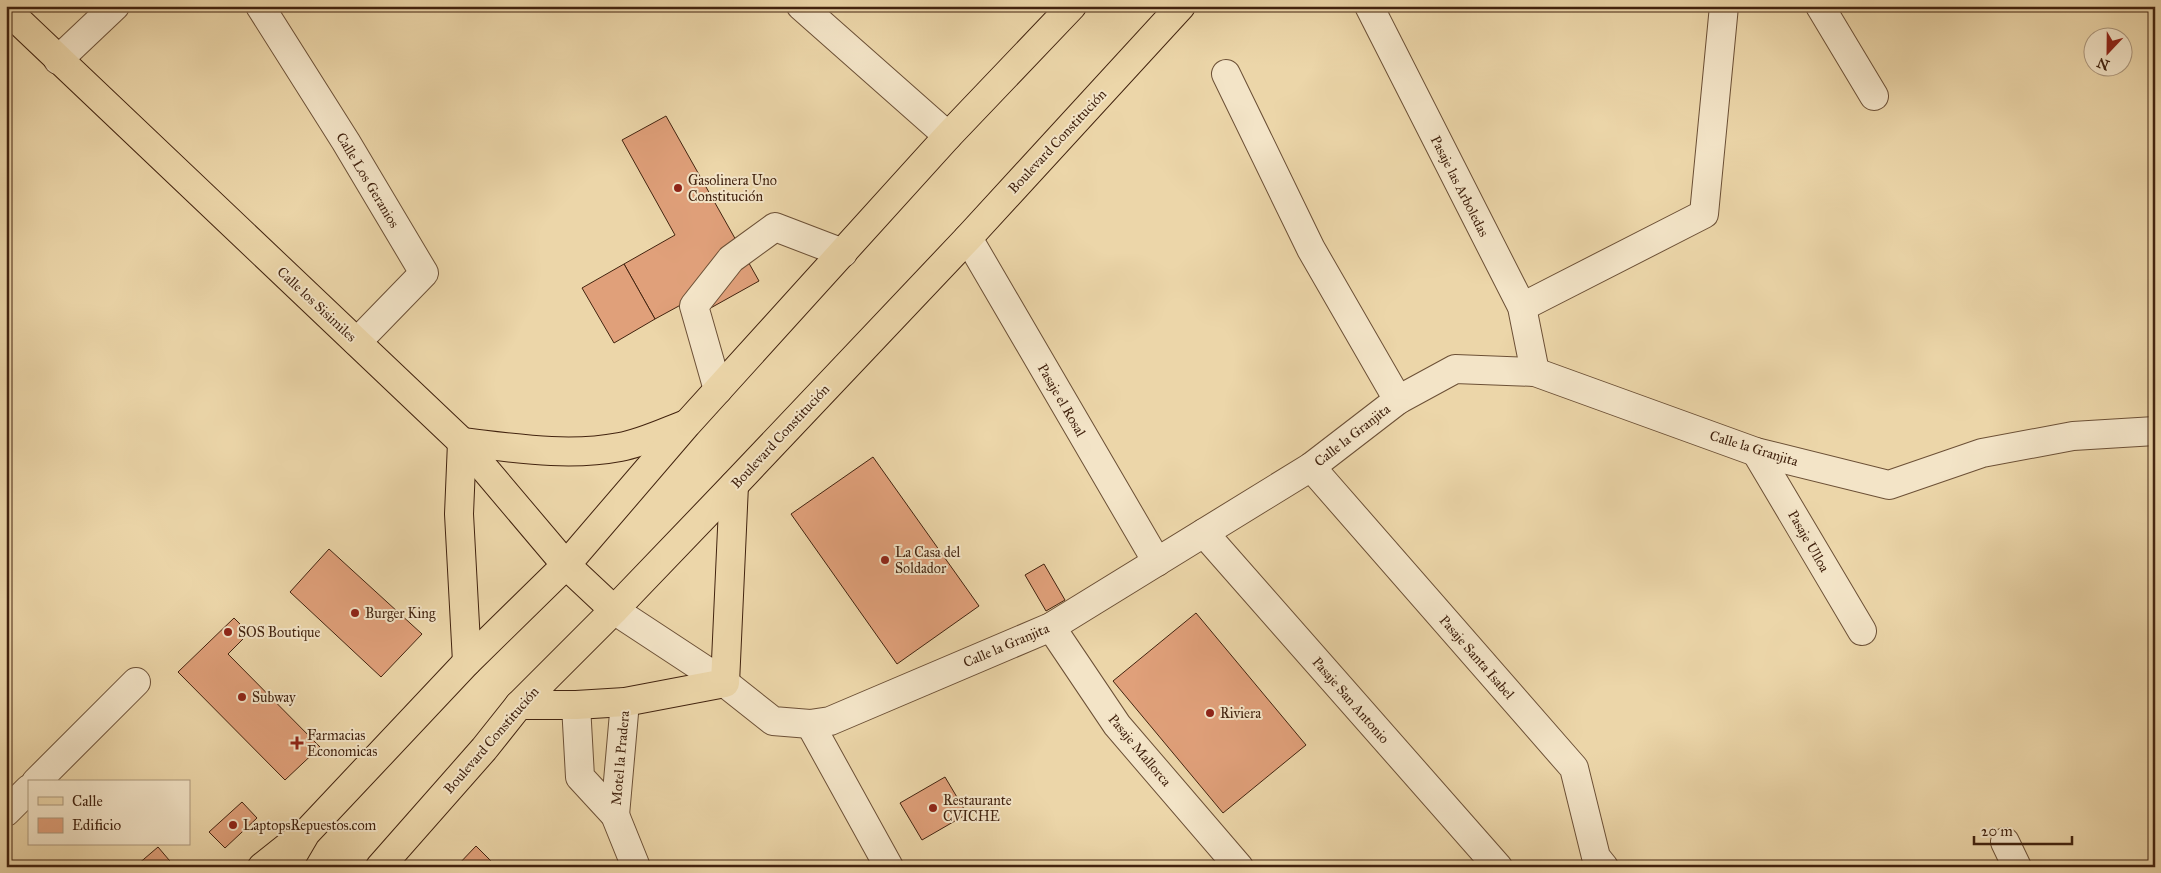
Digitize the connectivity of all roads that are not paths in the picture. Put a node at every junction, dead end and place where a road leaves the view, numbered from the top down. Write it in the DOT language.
graph roads {
  1 [pos="115,6"];
  2 [pos="260,6"];
  3 [pos="801,6"];
  4 [pos="1072,6"];
  5 [pos="1182,6"];
  6 [pos="1369,6"];
  7 [pos="1724,6"];
  8 [pos="1820,6"];
  9 [pos="6,9"];
  10 [pos="58,60"];
  11 [pos="1226,74"];
  12 [pos="1874,96"];
  13 [pos="948,136"];
  14 [pos="968,238"];
  15 [pos="842,253"];
  16 [pos="1522,307"];
  17 [pos="356,342"];
  18 [pos="1535,372"];
  19 [pos="718,390"];
  20 [pos="1398,400"];
  21 [pos="687,424"];
  22 [pos="2155,431"];
  23 [pos="462,442"];
  24 [pos="1756,452"];
  25 [pos="1311,467"];
  26 [pos="734,485"];
  27 [pos="1204,533"];
  28 [pos="1157,562"];
  29 [pos="566,565"];
  30 [pos="614,610"];
  31 [pos="1051,627"];
  32 [pos="1862,631"];
  33 [pos="467,662"];
  34 [pos="136,682"];
  35 [pos="725,683"];
  36 [pos="626,702"];
  37 [pos="518,705"];
  38 [pos="576,705"];
  39 [pos="810,724"];
  40 [pos="38,780"];
  41 [pos="28,790"];
  42 [pos="6,812"];
  43 [pos="615,815"];
  44 [pos="306,833"];
  45 [pos="2005,842"];
  46 [pos="262,867"];
  47 [pos="286,867"];
  48 [pos="380,867"];
  49 [pos="636,867"];
  50 [pos="889,867"];
  51 [pos="1239,867"];
  52 [pos="1498,867"];
  53 [pos="1604,867"];
  54 [pos="2017,867"];
  1 -- 10 [label="street"];
  2 -- 17 [label="street, Calle Los Geranios"];
  3 -- 13 [label="street"];
  4 -- 13 [label="main road"];
  5 -- 14 [label="main road, Boulevard Constitución"];
  6 -- 16 [label="street, Pasaje las Arboledas"];
  7 -- 16 [label="street"];
  8 -- 12 [label="street"];
  9 -- 10 [label="main road, Calle los Sisimiles"];
  10 -- 17 [label="main road, Calle los Sisimiles"];
  11 -- 20 [label="street"];
  13 -- 15 [label="main road"];
  14 -- 26 [label="main road, Boulevard Constitución"];
  14 -- 28 [label="street, Pasaje el Rosal"];
  15 -- 19 [label="main road"];
  15 -- 19 [label="street"];
  16 -- 18 [label="street, Pasaje las Arboledas"];
  17 -- 23 [label="main road, Calle los Sisimiles"];
  18 -- 20 [label="street, Calle la Granjita"];
  18 -- 24 [label="street, Calle la Granjita"];
  19 -- 21 [label="main road"];
  20 -- 25 [label="street, Calle la Granjita"];
  21 -- 23 [label="main road"];
  21 -- 29 [label="main road"];
  22 -- 24 [label="street, Calle la Granjita"];
  23 -- 29 [label="main road, Calle los Sisimiles"];
  23 -- 33 [label="main road"];
  24 -- 32 [label="street, Pasaje Ulloa"];
  25 -- 27 [label="street, Calle la Granjita"];
  25 -- 53 [label="street, Pasaje Santa Isabel"];
  26 -- 30 [label="main road, Boulevard Constitución"];
  26 -- 35 [label="main road"];
  27 -- 28 [label="street, Calle la Granjita"];
  27 -- 52 [label="street, Pasaje San Antonio"];
  28 -- 31 [label="street, Calle la Granjita"];
  29 -- 30 [label="main road, Calle los Sisimiles"];
  29 -- 33 [label="main road"];
  30 -- 35 [label="street, Calle la Granjita"];
  30 -- 37 [label="main road, Boulevard Constitución"];
  31 -- 39 [label="street, Calle la Granjita"];
  31 -- 51 [label="street, Pasaje Mallorca"];
  33 -- 44 [label="main road"];
  34 -- 40 [label="street"];
  35 -- 36 [label="main road"];
  35 -- 39 [label="street, Calle la Granjita"];
  36 -- 38 [label="main road"];
  36 -- 43 [label="street, Motel la Pradera"];
  37 -- 38 [label="main road"];
  37 -- 48 [label="main road, Boulevard Constitución"];
  38 -- 43 [label="street, Motel la Pradera"];
  39 -- 50 [label="street"];
  41 -- 42 [label="street"];
  43 -- 49 [label="street, Motel la Pradera"];
  44 -- 46 [label="main road"];
  44 -- 47 [label="main road"];
  45 -- 54 [label="street"];
}
